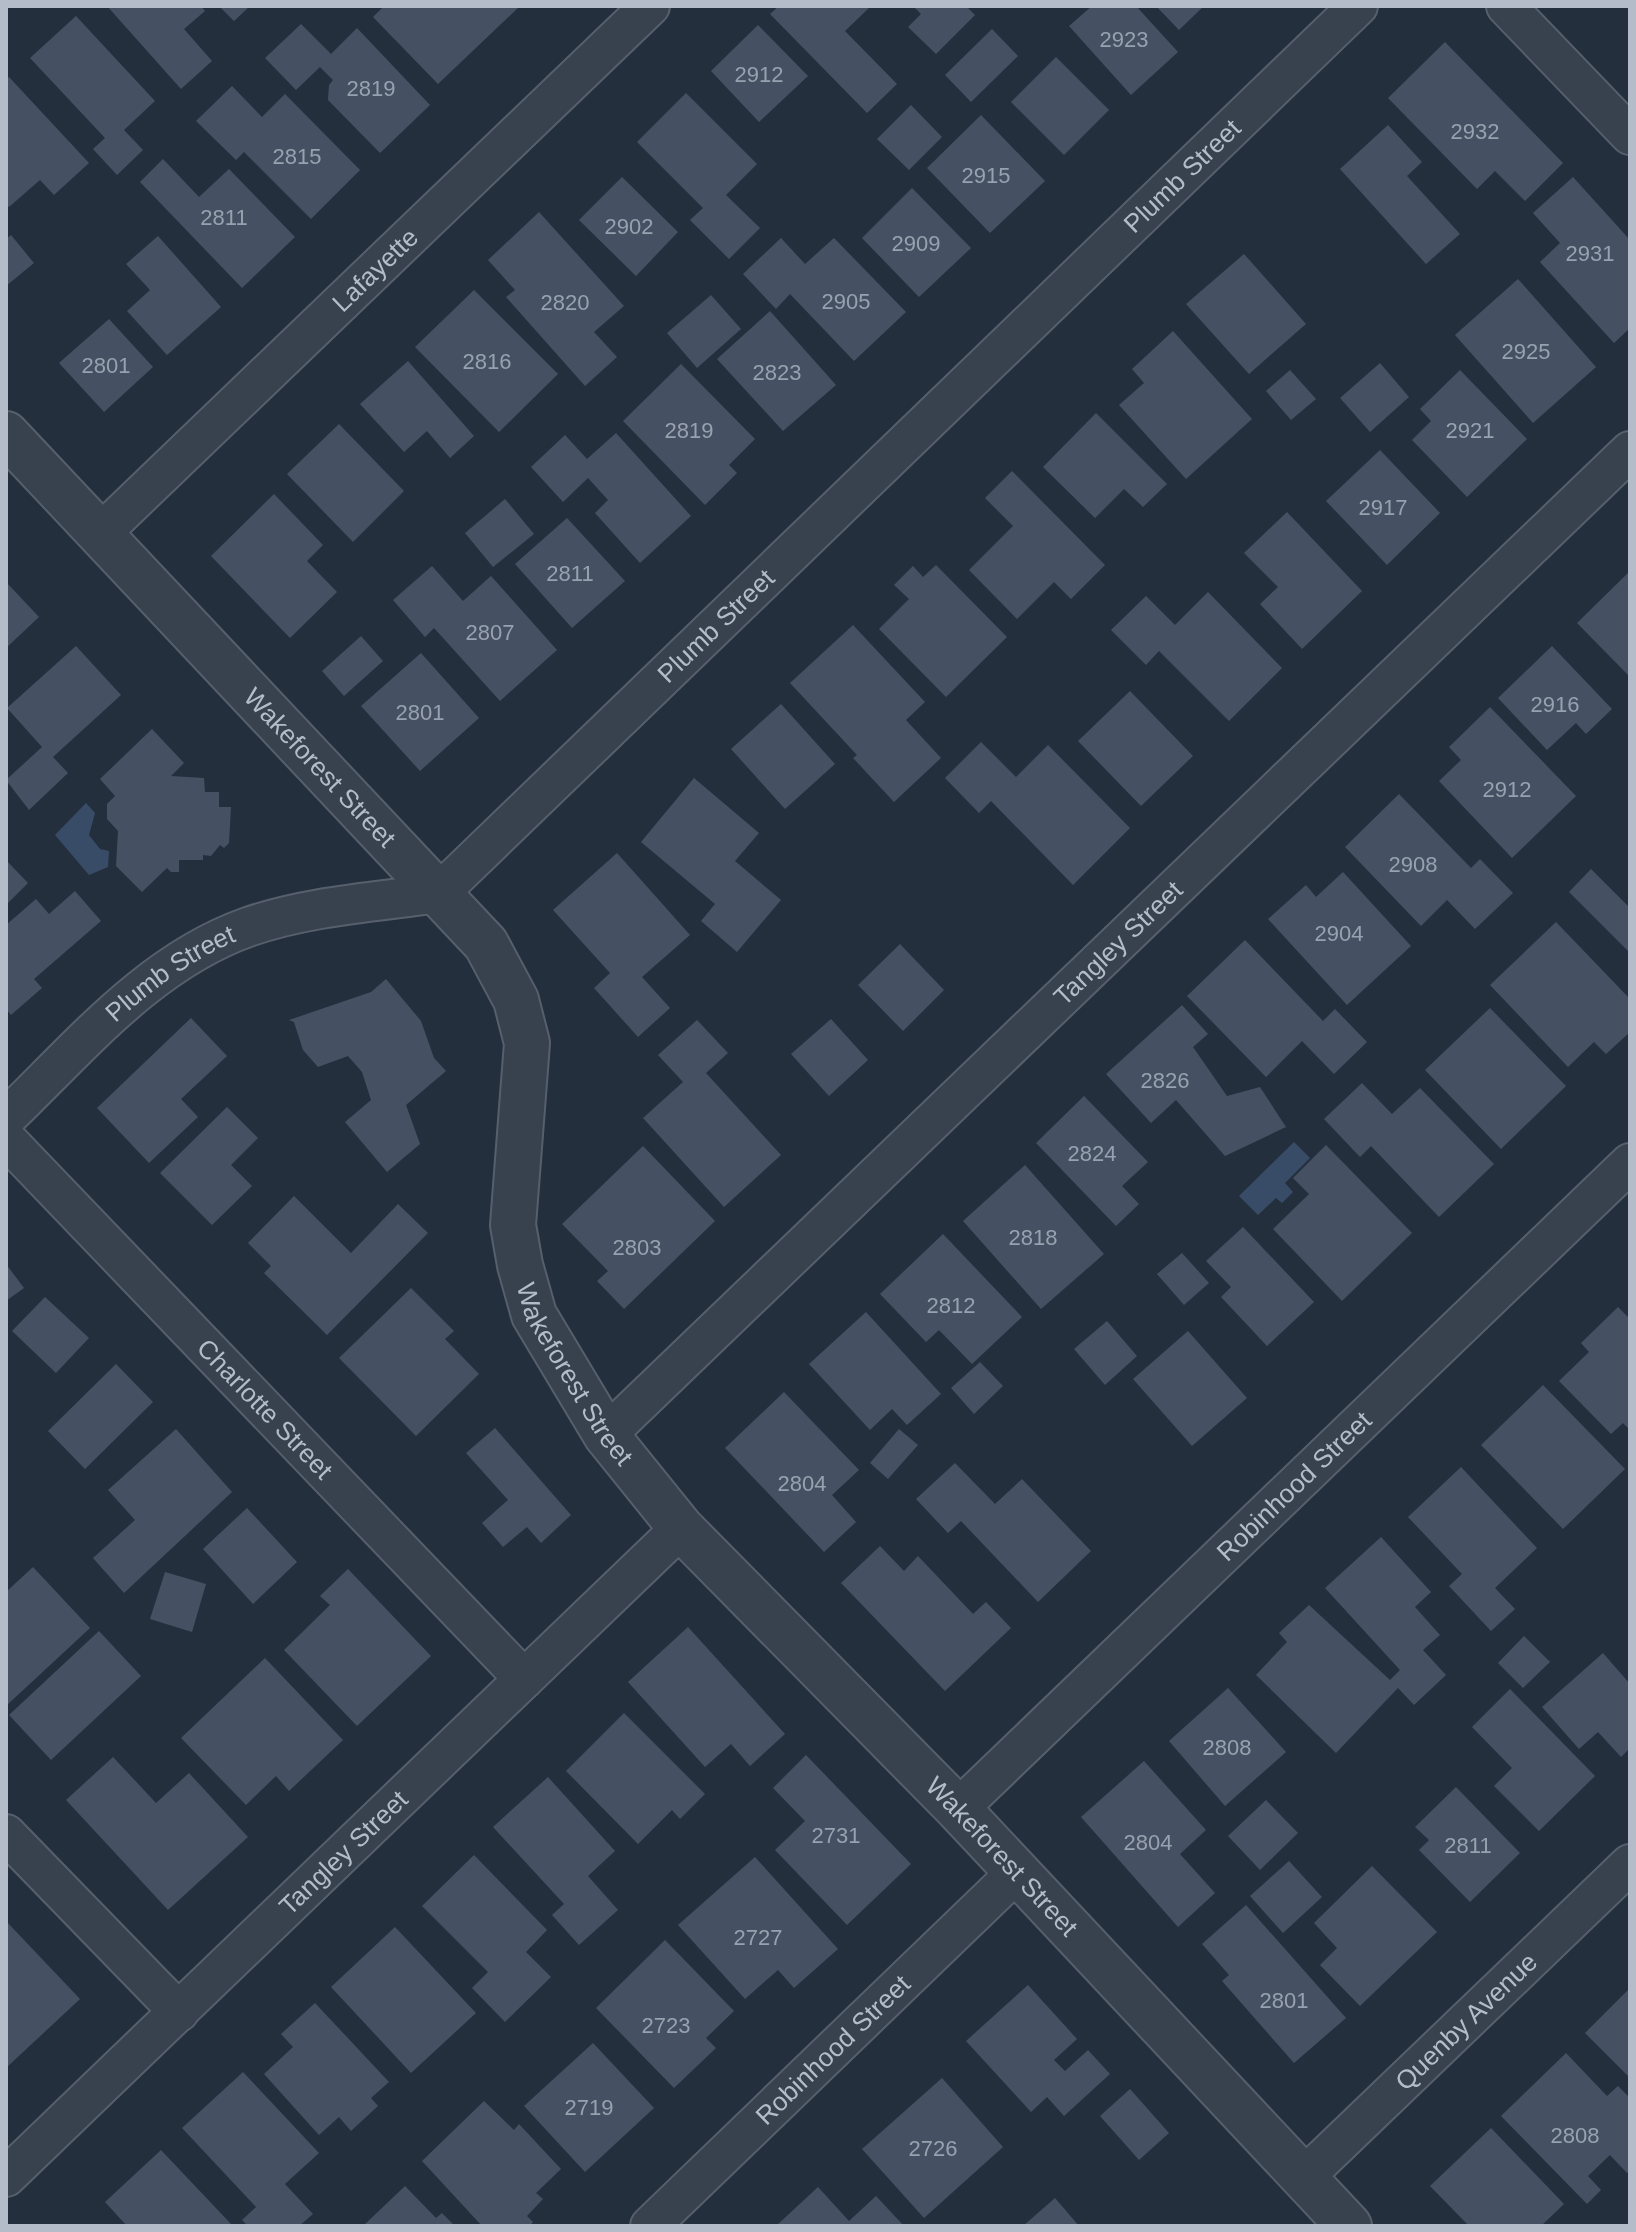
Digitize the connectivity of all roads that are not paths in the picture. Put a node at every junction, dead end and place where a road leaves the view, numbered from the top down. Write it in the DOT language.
graph roads {
  1 [pos="650,6"];
  2 [pos="1358,6"];
  3 [pos="1506,6"];
  4 [pos="1630,135"];
  5 [pos="6,434"];
  6 [pos="1630,451"];
  7 [pos="101,533"];
  8 [pos="439,893"];
  9 [pos="6,1118"];
  10 [pos="6,1139"];
  11 [pos="1630,1163"];
  12 [pos="606,1435"];
  13 [pos="681,1528"];
  14 [pos="524,1679"];
  15 [pos="958,1809"];
  16 [pos="6,1834"];
  17 [pos="1630,1864"];
  18 [pos="1015,1874"];
  19 [pos="179,2012"];
  20 [pos="6,2177"];
  21 [pos="1324,2209"];
  22 [pos="650,2226"];
  1 -- 7 [label="street, Lafayette"];
  2 -- 8 [label="street, Plumb Street"];
  3 -- 4 [label="street"];
  5 -- 7 [label="street, Wakeforest Street"];
  6 -- 12 [label="street, Tangley Street"];
  7 -- 8 [label="street, Wakeforest Street"];
  8 -- 9 [label="street, Plumb Street"];
  8 -- 12 [label="street, Wakeforest Street"];
  10 -- 14 [label="street, Charlotte Street"];
  11 -- 15 [label="street, Robinhood Street"];
  12 -- 13 [label="street, Wakeforest Street"];
  13 -- 14 [label="street, Tangley Street"];
  13 -- 15 [label="street, Wakeforest Street"];
  14 -- 19 [label="street, Tangley Street"];
  15 -- 18 [label="street, Wakeforest Street"];
  16 -- 19 [label="street"];
  17 -- 21 [label="street, Quenby Avenue"];
  18 -- 21 [label="street, Wakeforest Street"];
  18 -- 22 [label="street, Robinhood Street"];
  19 -- 20 [label="street, Tangley Street"];
}
